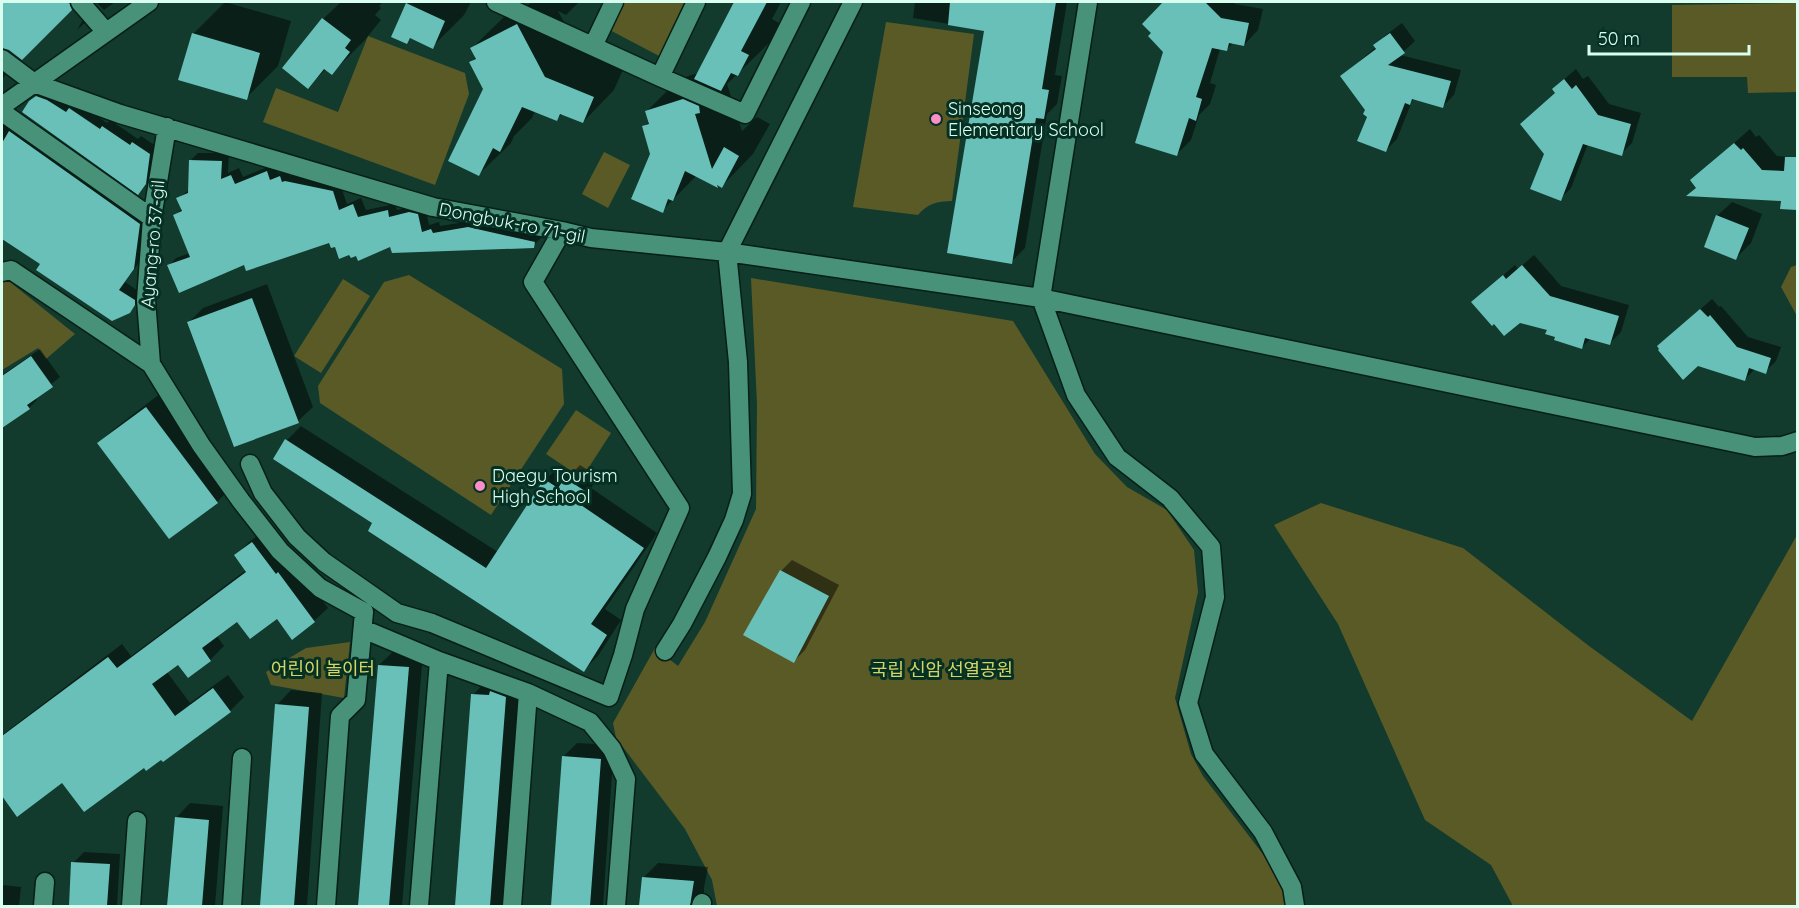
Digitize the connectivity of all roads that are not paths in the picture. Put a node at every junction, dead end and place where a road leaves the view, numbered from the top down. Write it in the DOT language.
graph roads {
  1 [pos="80,2"];
  2 [pos="148,2"];
  3 [pos="496,2"];
  4 [pos="614,2"];
  5 [pos="696,2"];
  6 [pos="801,2"];
  7 [pos="853,2"];
  8 [pos="1088,2"];
  9 [pos="106,32"];
  10 [pos="594,46"];
  11 [pos="2,59"];
  12 [pos="660,77"];
  13 [pos="34,83"];
  14 [pos="2,106"];
  15 [pos="2,112"];
  16 [pos="167,127"];
  17 [pos="152,218"];
  18 [pos="562,231"];
  19 [pos="728,252"];
  20 [pos="2,272"];
  21 [pos="1041,298"];
  22 [pos="151,364"];
  23 [pos="1797,441"];
  24 [pos="250,464"];
  25 [pos="363,621"];
  26 [pos="666,651"];
  27 [pos="439,661"];
  28 [pos="528,693"];
  29 [pos="242,758"];
  30 [pos="137,821"];
  31 [pos="45,882"];
  32 [pos="43,906"];
  33 [pos="131,906"];
  34 [pos="232,906"];
  35 [pos="326,906"];
  36 [pos="419,906"];
  37 [pos="512,906"];
  38 [pos="616,906"];
  39 [pos="1295,906"];
  1 -- 9 [label="street"];
  2 -- 9 [label="street"];
  3 -- 10 [label="street"];
  4 -- 10 [label="street"];
  5 -- 12 [label="street"];
  6 -- 12 [label="street"];
  7 -- 19 [label="street"];
  8 -- 21 [label="street"];
  9 -- 13 [label="street"];
  10 -- 12 [label="street"];
  11 -- 13 [label="street, Dongbuk-ro 71-gil"];
  13 -- 14 [label="street"];
  13 -- 16 [label="street, Dongbuk-ro 71-gil"];
  15 -- 17 [label="street"];
  16 -- 17 [label="street, Ayang-ro 37-gil"];
  16 -- 18 [label="street, Dongbuk-ro 71-gil"];
  17 -- 22 [label="street, Ayang-ro 37-gil"];
  18 -- 19 [label="street, Dongbuk-ro 71-gil"];
  18 -- 24 [label="street"];
  19 -- 21 [label="street, Dongbuk-ro 71-gil"];
  19 -- 26 [label="street"];
  20 -- 22 [label="street"];
  21 -- 23 [label="street, Dongbuk-ro 71-gil"];
  21 -- 39 [label="street"];
  22 -- 25 [label="street"];
  25 -- 27 [label="street"];
  25 -- 35 [label="street"];
  27 -- 28 [label="street"];
  27 -- 36 [label="street"];
  28 -- 37 [label="street"];
  28 -- 38 [label="street"];
  29 -- 34 [label="street"];
  30 -- 33 [label="street"];
  31 -- 32 [label="street"];
}
